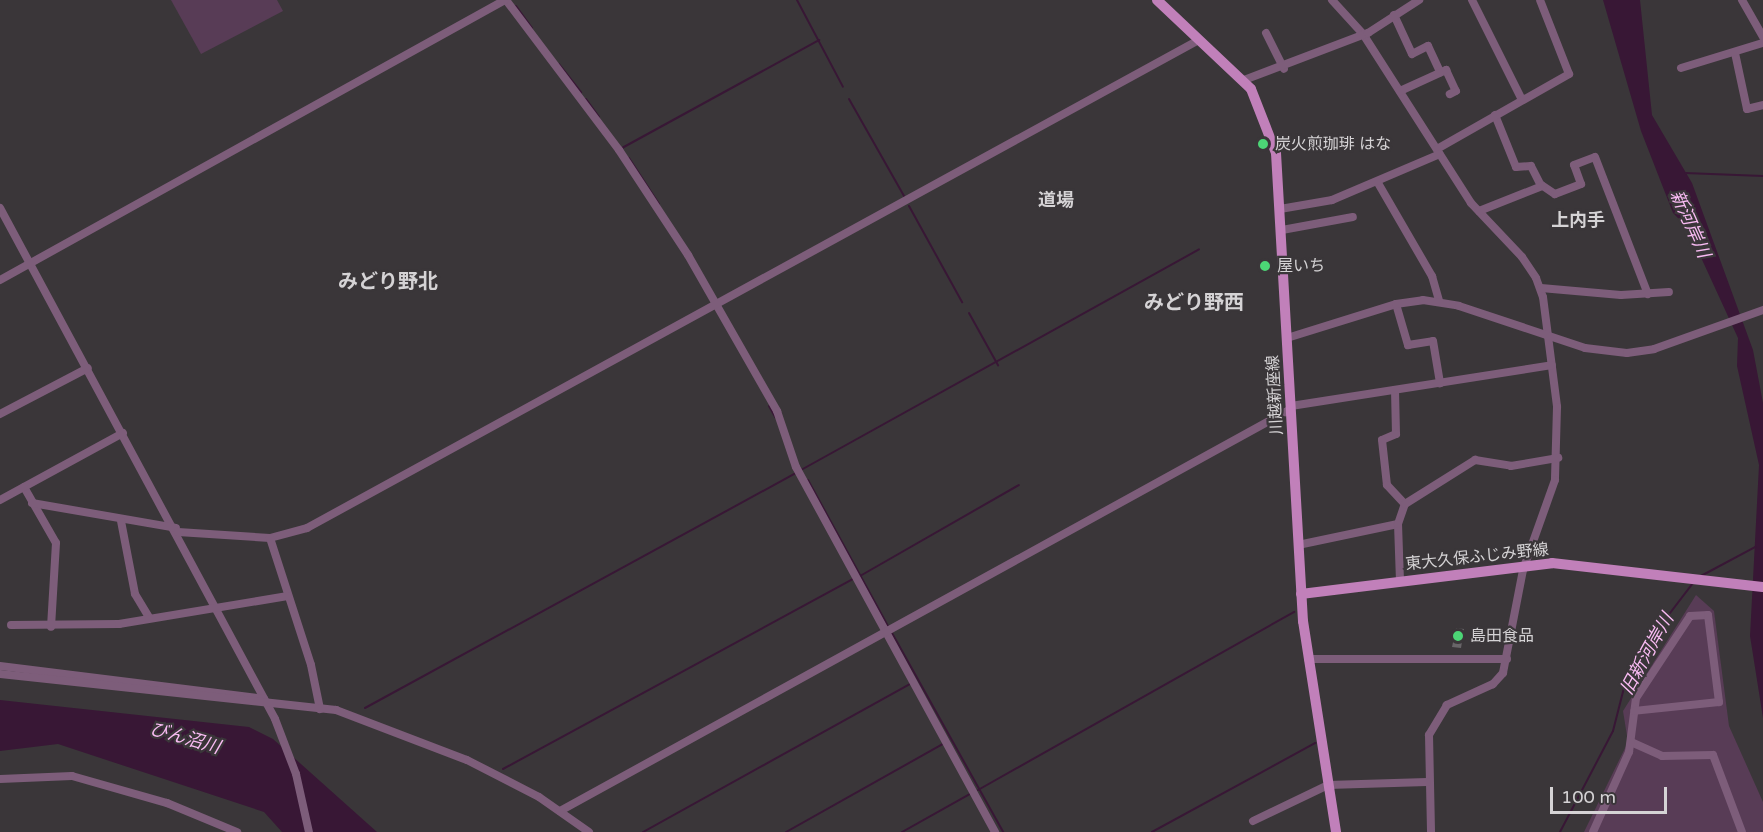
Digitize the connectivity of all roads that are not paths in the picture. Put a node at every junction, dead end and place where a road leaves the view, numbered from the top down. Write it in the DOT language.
graph roads {
  1 [pos="505,0"];
  2 [pos="1157,0"];
  3 [pos="1332,0"];
  4 [pos="1419,0"];
  5 [pos="1472,0"];
  6 [pos="1540,0"];
  7 [pos="1742,0"];
  8 [pos="1394,15"];
  9 [pos="1266,33"];
  10 [pos="1363,34"];
  11 [pos="1763,37"];
  12 [pos="1197,41"];
  13 [pos="1763,43"];
  14 [pos="1736,53"];
  15 [pos="1681,68"];
  16 [pos="1284,69"];
  17 [pos="1440,72"];
  18 [pos="1244,81"];
  19 [pos="1400,91"];
  20 [pos="1450,94"];
  21 [pos="1522,100"];
  22 [pos="1763,105"];
  23 [pos="1495,115"];
  24 [pos="1439,152"];
  25 [pos="1378,183"];
  26 [pos="1542,186"];
  27 [pos="0,208"];
  28 [pos="1280,209"];
  29 [pos="1479,212"];
  30 [pos="1353,217"];
  31 [pos="1282,230"];
  32 [pos="30,263"];
  33 [pos="0,280"];
  34 [pos="1540,288"];
  35 [pos="1669,292"];
  36 [pos="1648,294"];
  37 [pos="1438,301"];
  38 [pos="1396,304"];
  39 [pos="716,306"];
  40 [pos="1762,310"];
  41 [pos="1548,336"];
  42 [pos="1287,338"];
  43 [pos="1552,365"];
  44 [pos="88,368"];
  45 [pos="1440,382"];
  46 [pos="1395,390"];
  47 [pos="1291,407"];
  48 [pos="0,414"];
  49 [pos="123,433"];
  50 [pos="1557,458"];
  51 [pos="24,487"];
  52 [pos="0,500"];
  53 [pos="33,502"];
  54 [pos="1405,504"];
  55 [pos="121,521"];
  56 [pos="1398,524"];
  57 [pos="177,530"];
  58 [pos="270,538"];
  59 [pos="1298,545"];
  60 [pos="1525,565"];
  61 [pos="1400,581"];
  62 [pos="1763,587"];
  63 [pos="1301,594"];
  64 [pos="288,596"];
  65 [pos="216,606"];
  66 [pos="149,617"];
  67 [pos="11,625"];
  68 [pos="51,627"];
  69 [pos="884,632"];
  70 [pos="1308,658"];
  71 [pos="1507,658"];
  72 [pos="0,666"];
  73 [pos="0,674"];
  74 [pos="265,701"];
  75 [pos="320,709"];
  76 [pos="1634,711"];
  77 [pos="1631,742"];
  78 [pos="0,779"];
  79 [pos="1427,782"];
  80 [pos="1328,785"];
  81 [pos="560,811"];
  82 [pos="1253,821"];
  83 [pos="237,832"];
  84 [pos="309,832"];
  85 [pos="589,832"];
  86 [pos="995,832"];
  87 [pos="1336,832"];
  88 [pos="1431,832"];
  89 [pos="1593,832"];
  90 [pos="1742,832"];
  1 -- 32 [label="street"];
  1 -- 39 [label="street"];
  2 -- 12 [label="main road, 川越新座線"];
  3 -- 10 [label="street"];
  4 -- 8 [label="street"];
  5 -- 21 [label="street"];
  6 -- 21 [label="street"];
  7 -- 11 [label="street"];
  8 -- 10 [label="street"];
  8 -- 17 [label="street"];
  9 -- 16 [label="street"];
  10 -- 16 [label="street"];
  10 -- 19 [label="street"];
  12 -- 18 [label="main road, 川越新座線"];
  12 -- 39 [label="street"];
  13 -- 14 [label="street"];
  14 -- 15 [label="street"];
  14 -- 22 [label="street"];
  16 -- 18 [label="street"];
  17 -- 19 [label="street"];
  17 -- 20 [label="street"];
  18 -- 28 [label="main road, 川越新座線"];
  19 -- 24 [label="street"];
  21 -- 23 [label="street"];
  23 -- 24 [label="street"];
  23 -- 26 [label="street"];
  24 -- 25 [label="street"];
  24 -- 29 [label="street"];
  25 -- 28 [label="street"];
  25 -- 37 [label="street"];
  26 -- 29 [label="street"];
  26 -- 36 [label="street"];
  27 -- 32 [label="street"];
  28 -- 31 [label="main road, 川越新座線"];
  29 -- 34 [label="street"];
  30 -- 31 [label="street"];
  31 -- 42 [label="main road, 川越新座線"];
  32 -- 33 [label="street"];
  32 -- 44 [label="street"];
  34 -- 36 [label="street"];
  34 -- 41 [label="street"];
  35 -- 36 [label="street"];
  37 -- 38 [label="street"];
  37 -- 41 [label="street"];
  38 -- 42 [label="street"];
  38 -- 45 [label="street"];
  39 -- 58 [label="street"];
  39 -- 69 [label="street"];
  40 -- 41 [label="street"];
  41 -- 43 [label="street"];
  42 -- 47 [label="main road, 川越新座線"];
  43 -- 45 [label="street"];
  43 -- 50 [label="street"];
  44 -- 48 [label="street"];
  44 -- 49 [label="street"];
  45 -- 46 [label="street"];
  46 -- 47 [label="street"];
  46 -- 54 [label="street"];
  47 -- 59 [label="main road, 川越新座線"];
  47 -- 69 [label="street"];
  49 -- 51 [label="street"];
  49 -- 57 [label="street"];
  50 -- 54 [label="street"];
  50 -- 60 [label="street"];
  51 -- 52 [label="street"];
  51 -- 53 [label="street"];
  53 -- 55 [label="street"];
  53 -- 68 [label="street"];
  54 -- 56 [label="street"];
  55 -- 57 [label="street"];
  55 -- 66 [label="street"];
  56 -- 59 [label="street"];
  56 -- 61 [label="street"];
  57 -- 58 [label="street"];
  57 -- 65 [label="street"];
  58 -- 64 [label="street"];
  59 -- 63 [label="main road, 川越新座線"];
  60 -- 61 [label="main road, 東大久保ふじみ野線"];
  60 -- 62 [label="main road, 東大久保ふじみ野線"];
  60 -- 71 [label="street"];
  61 -- 63 [label="main road, 東大久保ふじみ野線"];
  63 -- 70 [label="main road, 川越新座線"];
  64 -- 65 [label="street"];
  64 -- 75 [label="street"];
  65 -- 66 [label="street"];
  65 -- 74 [label="street"];
  66 -- 68 [label="street"];
  67 -- 68 [label="street"];
  69 -- 81 [label="street"];
  69 -- 86 [label="street"];
  70 -- 71 [label="street"];
  70 -- 80 [label="main road, 川越新座線"];
  71 -- 79 [label="street"];
  72 -- 74 [label="street"];
  73 -- 74 [label="street"];
  74 -- 75 [label="street"];
  74 -- 84 [label="street"];
  75 -- 81 [label="street"];
  76 -- 76 [label="street"];
  76 -- 77 [label="street"];
  77 -- 89 [label="street"];
  77 -- 90 [label="street"];
  78 -- 83 [label="street"];
  79 -- 80 [label="street"];
  79 -- 88 [label="street"];
  80 -- 82 [label="street"];
  80 -- 87 [label="main road, 川越新座線"];
  81 -- 85 [label="street"];
}
